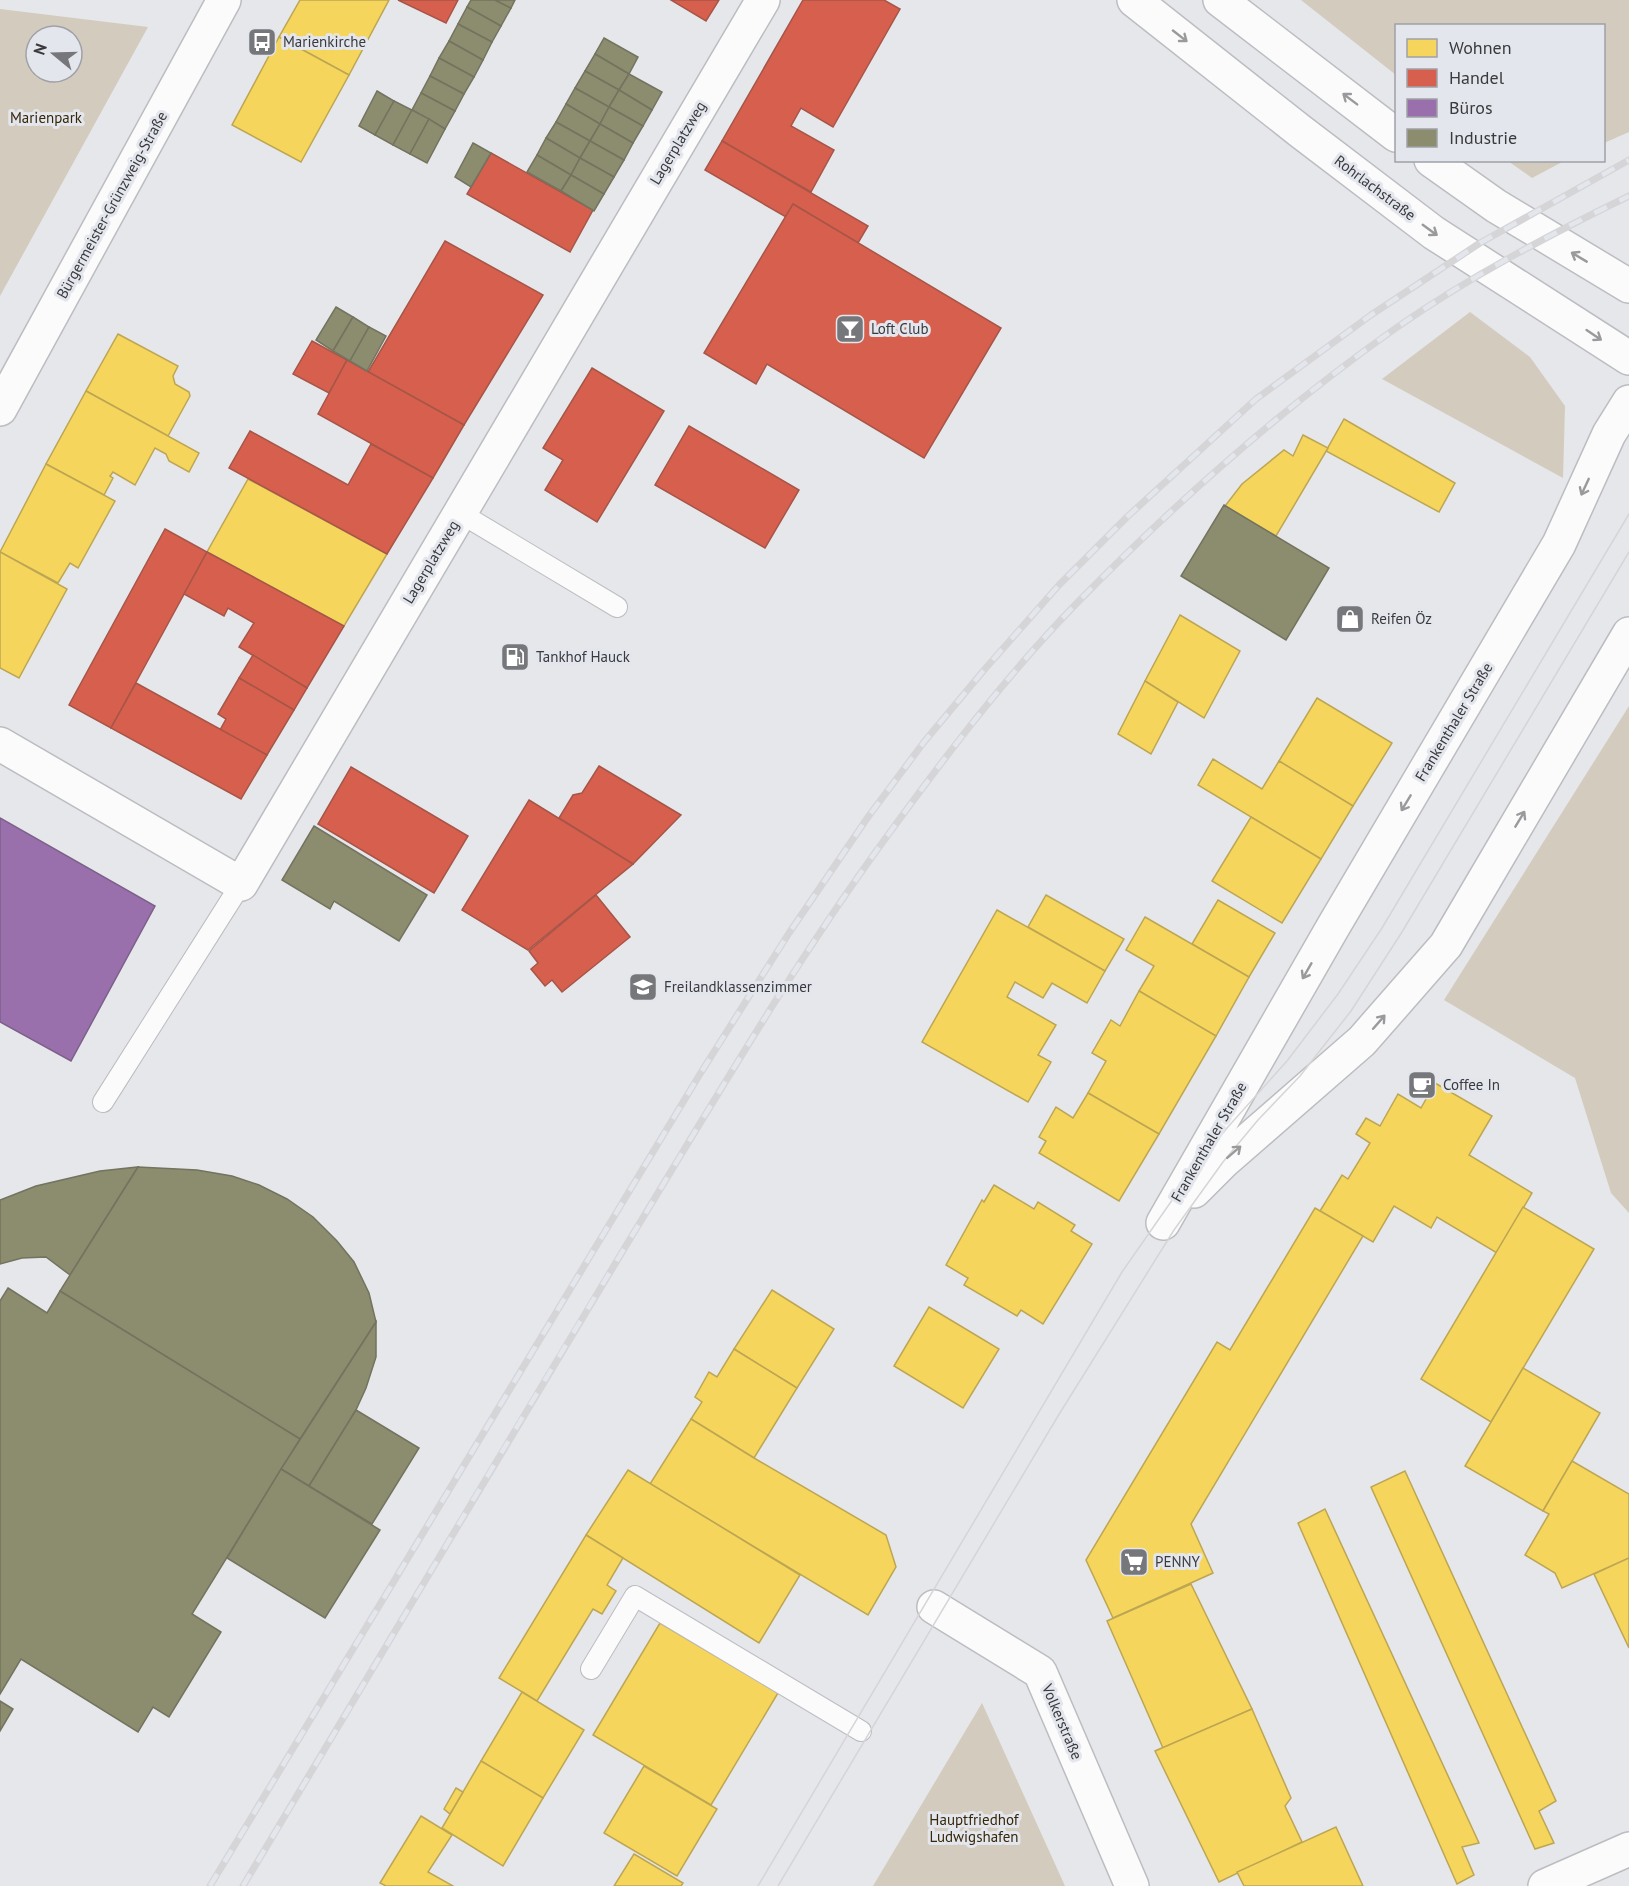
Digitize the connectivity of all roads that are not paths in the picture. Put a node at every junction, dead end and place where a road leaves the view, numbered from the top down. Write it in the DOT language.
graph roads {
  1 [pos="224,0"];
  2 [pos="763,0"];
  3 [pos="1134,0"];
  4 [pos="1220,0"];
  5 [pos="1395,134"];
  6 [pos="1434,162"];
  7 [pos="1629,286"];
  8 [pos="1629,358"];
  9 [pos="1629,402"];
  10 [pos="0,409"];
  11 [pos="460,513"];
  12 [pos="617,607"];
  13 [pos="1629,634"];
  14 [pos="0,744"];
  15 [pos="241,884"];
  16 [pos="103,1102"];
  17 [pos="934,1607"];
  18 [pos="591,1668"];
  19 [pos="861,1731"];
  20 [pos="1629,1849"];
  21 [pos="1132,1886"];
  22 [pos="1545,1886"];
  1 -- 10 [label="street, Bürgermeister-Grünzweig-Straße"];
  2 -- 11 [label="street, Lagerplatzweg"];
  3 -- 8 [label="street, Rohrlachstraße, one-way"];
  5 -- 4 [label="street, one-way"];
  7 -- 6 [label="street, one-way"];
  9 -- 13 [label="street, Frankenthaler Straße, one-way"];
  11 -- 12 [label="lane"];
  11 -- 15 [label="street, Lagerplatzweg"];
  14 -- 15 [label="street"];
  15 -- 16 [label="lane"];
  17 -- 21 [label="street, Volkerstraße"];
  18 -- 19 [label="lane"];
  20 -- 22 [label="street"];
}
